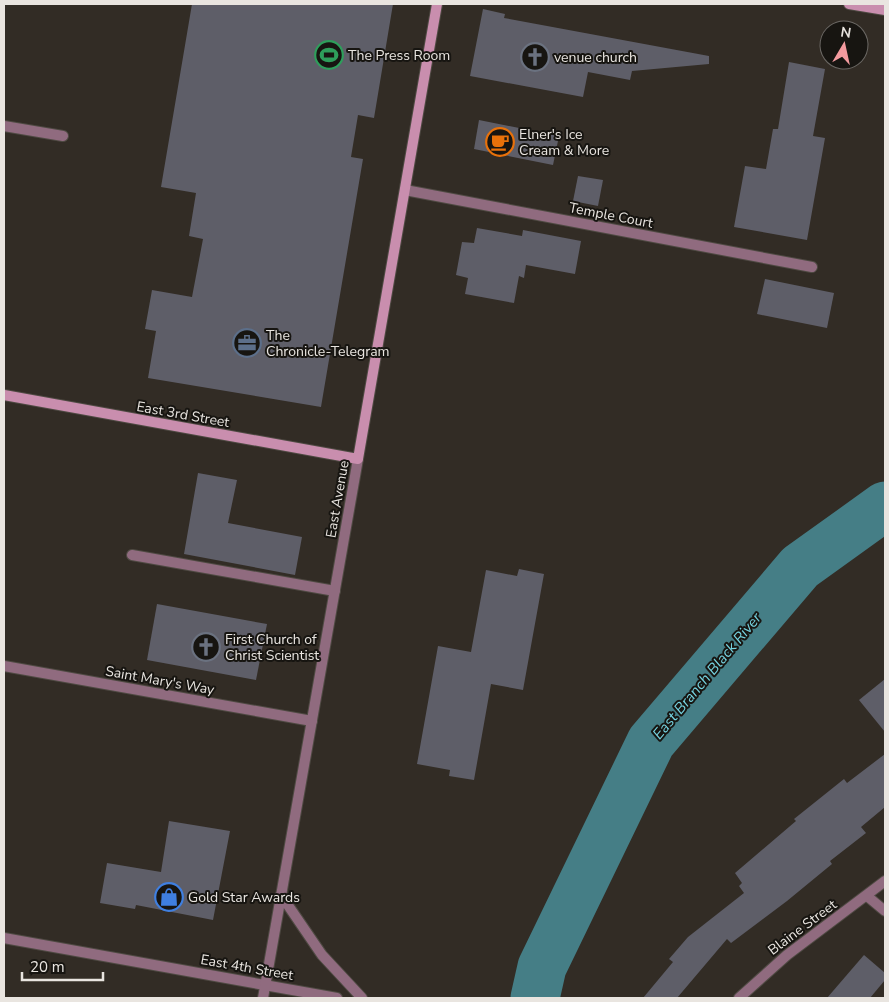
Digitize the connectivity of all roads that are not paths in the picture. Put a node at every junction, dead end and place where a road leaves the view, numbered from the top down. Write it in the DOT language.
graph roads {
  1 [pos="437,4"];
  2 [pos="849,4"];
  3 [pos="885,10"];
  4 [pos="4,126"];
  5 [pos="63,136"];
  6 [pos="405,190"];
  7 [pos="812,267"];
  8 [pos="4,396"];
  9 [pos="358,459"];
  10 [pos="132,555"];
  11 [pos="335,591"];
  12 [pos="4,666"];
  13 [pos="312,721"];
  14 [pos="885,881"];
  15 [pos="281,895"];
  16 [pos="867,896"];
  17 [pos="885,911"];
  18 [pos="4,938"];
  19 [pos="266,984"];
  20 [pos="263,998"];
  21 [pos="337,998"];
  22 [pos="362,998"];
  23 [pos="738,998"];
  1 -- 6 [label="main road, East Avenue"];
  2 -- 3 [label="main road"];
  4 -- 5 [label="street"];
  6 -- 7 [label="street, Temple Court"];
  6 -- 9 [label="main road, East Avenue"];
  8 -- 9 [label="main road, East 3rd Street"];
  9 -- 11 [label="street, East Avenue"];
  10 -- 11 [label="street"];
  11 -- 13 [label="street, East Avenue"];
  12 -- 13 [label="street, Saint Mary's Way"];
  13 -- 15 [label="street, East Avenue"];
  14 -- 16 [label="street, Blaine Street"];
  15 -- 19 [label="street, East Avenue"];
  15 -- 22 [label="street"];
  16 -- 17 [label="street"];
  16 -- 23 [label="street, Blaine Street"];
  18 -- 19 [label="street, East 4th Street"];
  19 -- 20 [label="street, East Avenue"];
  19 -- 21 [label="street, East 4th Street"];
}
